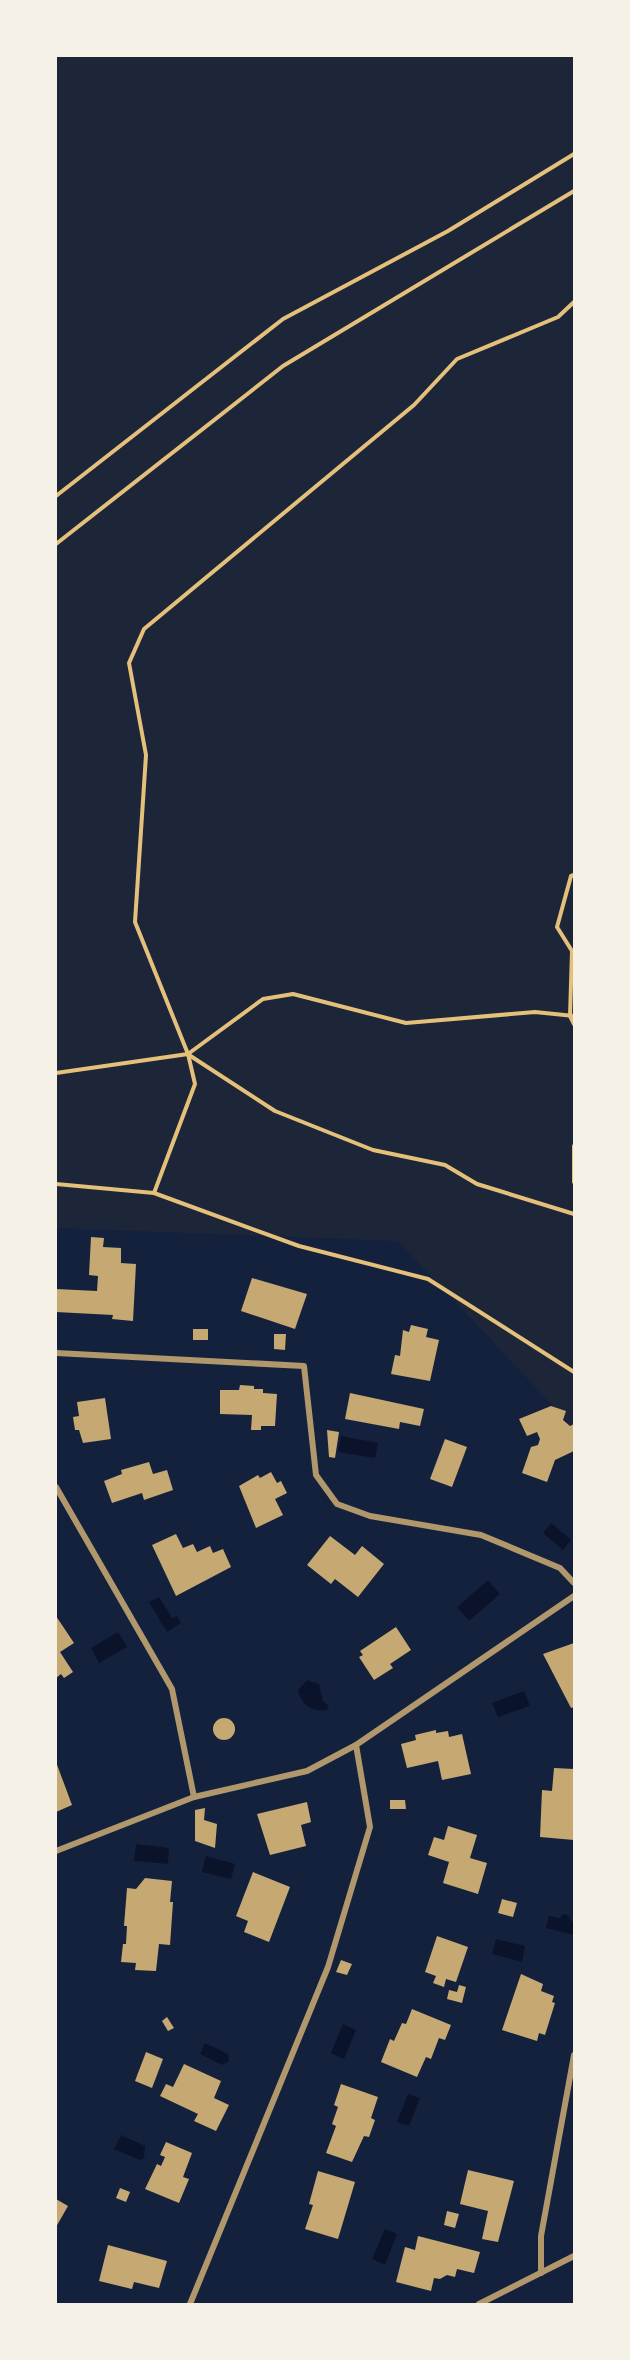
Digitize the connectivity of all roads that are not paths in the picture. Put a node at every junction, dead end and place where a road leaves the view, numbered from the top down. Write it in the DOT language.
graph roads {
  1 [pos="56,1353"];
  2 [pos="56,1487"];
  3 [pos="574,1583"];
  4 [pos="574,1596"];
  5 [pos="356,1745"];
  6 [pos="194,1797"];
  7 [pos="56,1851"];
  8 [pos="574,2055"];
  9 [pos="574,2256"];
  10 [pos="542,2273"];
  11 [pos="190,2304"];
  12 [pos="480,2304"];
  1 -- 3 [label="street"];
  2 -- 6 [label="street"];
  4 -- 5 [label="street"];
  5 -- 6 [label="street"];
  5 -- 11 [label="street"];
  6 -- 7 [label="street"];
  8 -- 10 [label="street"];
  9 -- 10 [label="street"];
  10 -- 12 [label="street"];
}
